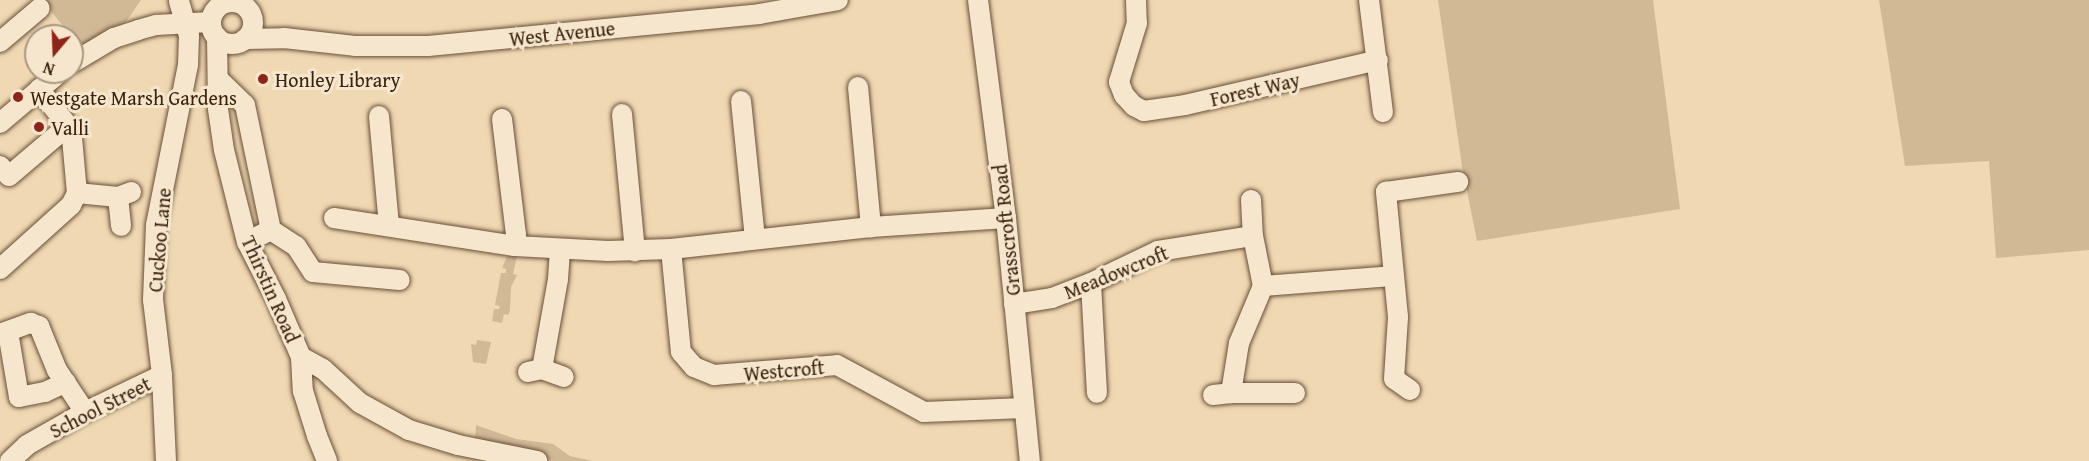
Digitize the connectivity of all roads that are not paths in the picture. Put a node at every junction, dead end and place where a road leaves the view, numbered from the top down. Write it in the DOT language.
graph roads {
  1 [pos="179,0"];
  2 [pos="838,0"];
  3 [pos="978,0"];
  4 [pos="1136,0"];
  5 [pos="1369,0"];
  6 [pos="227,1"];
  7 [pos="40,8"];
  8 [pos="252,10"];
  9 [pos="186,22"];
  10 [pos="214,29"];
  11 [pos="284,38"];
  12 [pos="243,40"];
  13 [pos="0,42"];
  14 [pos="84,56"];
  15 [pos="1377,60"];
  16 [pos="219,80"];
  17 [pos="45,84"];
  18 [pos="858,87"];
  19 [pos="39,89"];
  20 [pos="741,101"];
  21 [pos="1383,112"];
  22 [pos="622,114"];
  23 [pos="379,116"];
  24 [pos="502,119"];
  25 [pos="0,123"];
  26 [pos="68,126"];
  27 [pos="0,166"];
  28 [pos="1458,182"];
  29 [pos="77,193"];
  30 [pos="1251,200"];
  31 [pos="334,218"];
  32 [pos="1006,218"];
  33 [pos="121,226"];
  34 [pos="389,226"];
  35 [pos="871,226"];
  36 [pos="271,230"];
  37 [pos="1253,236"];
  38 [pos="754,239"];
  39 [pos="247,242"];
  40 [pos="515,246"];
  41 [pos="670,249"];
  42 [pos="560,250"];
  43 [pos="635,251"];
  44 [pos="0,268"];
  45 [pos="1392,276"];
  46 [pos="400,280"];
  47 [pos="1091,283"];
  48 [pos="1263,286"];
  49 [pos="1014,304"];
  50 [pos="4,333"];
  51 [pos="301,357"];
  52 [pos="162,375"];
  53 [pos="564,377"];
  54 [pos="66,382"];
  55 [pos="1410,390"];
  56 [pos="1097,393"];
  57 [pos="1295,393"];
  58 [pos="1024,408"];
  59 [pos="85,412"];
  60 [pos="10,461"];
  61 [pos="166,461"];
  62 [pos="327,461"];
  63 [pos="537,461"];
  64 [pos="1030,461"];
  1 -- 9 [label="street, Cuckoo Lane"];
  2 -- 11 [label="street, West Avenue"];
  3 -- 32 [label="street, Grasscroft Road"];
  4 -- 15 [label="street, Forest Way"];
  5 -- 15 [label="street"];
  6 -- 8 [label="street"];
  6 -- 10 [label="street"];
  7 -- 13 [label="street"];
  8 -- 11 [label="street, West Avenue"];
  8 -- 12 [label="street"];
  9 -- 10 [label="street"];
  9 -- 14 [label="street"];
  9 -- 52 [label="street, Cuckoo Lane"];
  10 -- 12 [label="street"];
  10 -- 16 [label="street, Thirstin Road"];
  11 -- 12 [label="street, West Avenue"];
  12 -- 16 [label="street, Thirstin Road"];
  15 -- 21 [label="street"];
  16 -- 36 [label="street"];
  16 -- 39 [label="street, Thirstin Road"];
  17 -- 19 [label="street"];
  18 -- 35 [label="street"];
  19 -- 25 [label="street"];
  19 -- 26 [label="street"];
  20 -- 38 [label="street"];
  22 -- 43 [label="street"];
  23 -- 34 [label="street"];
  24 -- 40 [label="street"];
  26 -- 27 [label="street"];
  26 -- 29 [label="street"];
  28 -- 45 [label="street"];
  29 -- 33 [label="street"];
  29 -- 44 [label="street"];
  30 -- 37 [label="street"];
  31 -- 34 [label="street"];
  32 -- 35 [label="street"];
  32 -- 49 [label="street, Grasscroft Road"];
  34 -- 40 [label="street"];
  35 -- 38 [label="street"];
  36 -- 39 [label="street"];
  36 -- 46 [label="street"];
  37 -- 47 [label="street, Meadowcroft"];
  37 -- 48 [label="street"];
  38 -- 41 [label="street"];
  39 -- 51 [label="street, Thirstin Road"];
  40 -- 42 [label="street"];
  41 -- 43 [label="street"];
  41 -- 58 [label="street, Westcroft"];
  42 -- 43 [label="street"];
  42 -- 53 [label="street"];
  45 -- 48 [label="street"];
  45 -- 55 [label="street"];
  47 -- 49 [label="street, Meadowcroft"];
  47 -- 56 [label="street"];
  48 -- 57 [label="street"];
  49 -- 58 [label="street, Grasscroft Road"];
  50 -- 54 [label="street"];
  50 -- 54 [label="street"];
  51 -- 62 [label="street, Thirstin Road"];
  51 -- 63 [label="street"];
  52 -- 59 [label="street, School Street"];
  52 -- 61 [label="street, Cuckoo Lane"];
  54 -- 59 [label="street"];
  58 -- 64 [label="street, Grasscroft Road"];
  59 -- 60 [label="street, School Street"];
}
